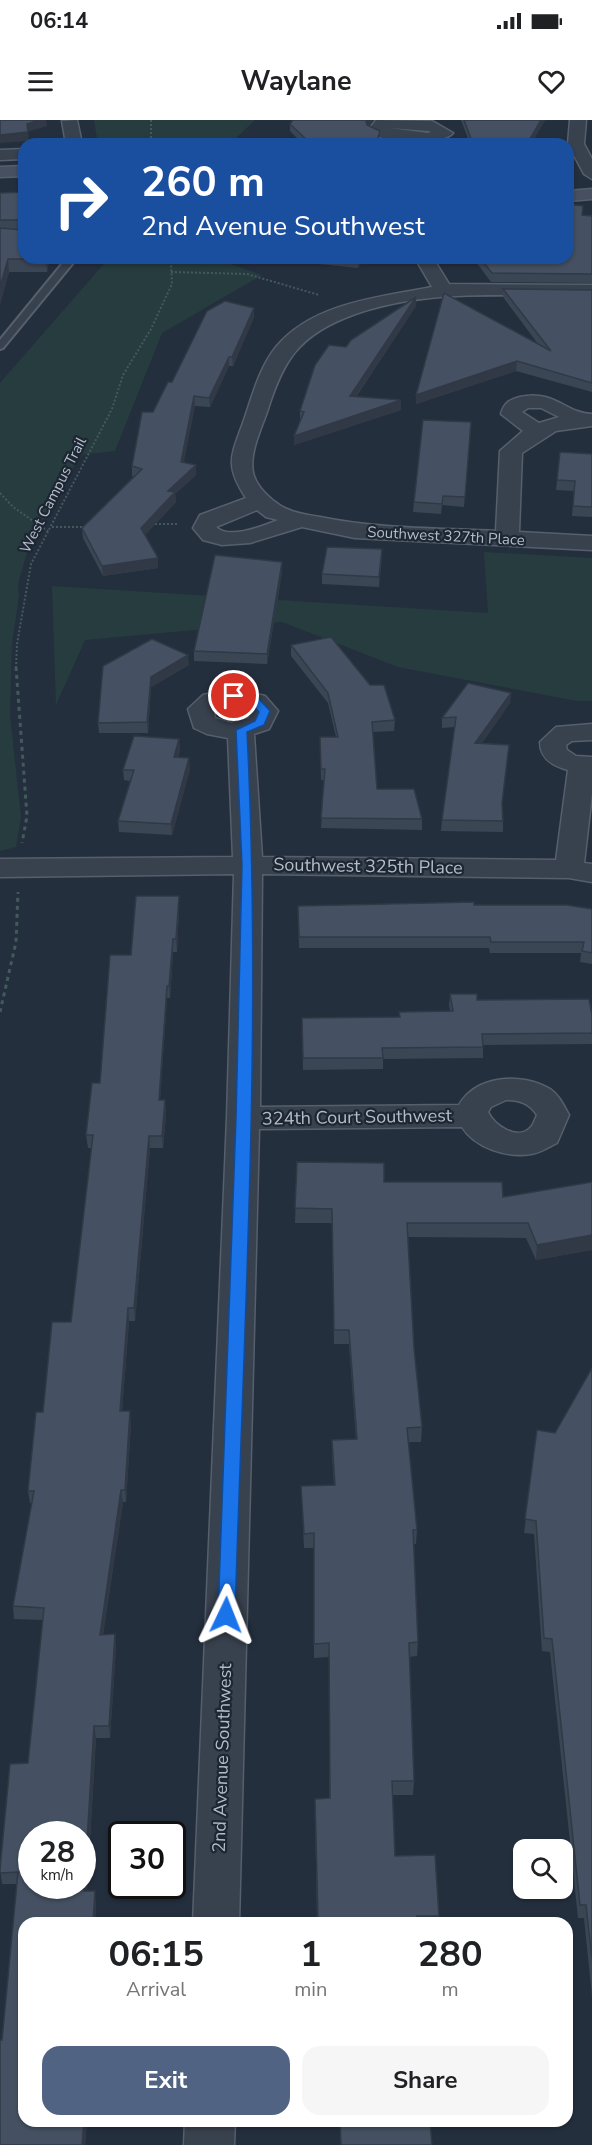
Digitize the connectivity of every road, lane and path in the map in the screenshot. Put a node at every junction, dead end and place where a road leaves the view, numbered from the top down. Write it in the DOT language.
graph roads {
  1 [pos="151,120"];
  2 [pos="578,120"];
  3 [pos="70,121"];
  4 [pos="74,138"];
  5 [pos="151,138"];
  6 [pos="18,154"];
  7 [pos="0,155"];
  8 [pos="18,171"];
  9 [pos="0,172"];
  10 [pos="592,174"];
  11 [pos="574,196"];
  12 [pos="592,196"];
  13 [pos="574,202"];
  14 [pos="592,203"];
  15 [pos="67,264"];
  16 [pos="171,264"];
  17 [pos="428,264"];
  18 [pos="171,272"];
  19 [pos="443,290"];
  20 [pos="592,291"];
  21 [pos="356,309"];
  22 [pos="0,346"];
  23 [pos="585,420"];
  24 [pos="537,431"];
  25 [pos="0,492"];
  26 [pos="258,499"];
  27 [pos="301,520"];
  28 [pos="144,524"];
  29 [pos="204,524"];
  30 [pos="52,526"];
  31 [pos="91,527"];
  32 [pos="49,532"];
  33 [pos="507,539"];
  34 [pos="592,543"];
  35 [pos="241,730"];
  36 [pos="592,732"];
  37 [pos="587,765"];
  38 [pos="248,865"];
  39 [pos="9,868"];
  40 [pos="580,871"];
  41 [pos="0,1012"];
  42 [pos="472,1116"];
  43 [pos="243,1118"];
  44 [pos="216,1917"];
  45 [pos="210,2127"];
  46 [pos="209,2145"];
  1 -- 5 [label="path"];
  2 -- 10 [label="street"];
  3 -- 4 [label="street"];
  6 -- 7 [label="street"];
  8 -- 9 [label="street"];
  11 -- 12 [label="street"];
  13 -- 14 [label="street"];
  15 -- 22 [label="lane"];
  16 -- 18 [label="path"];
  17 -- 19 [label="street"];
  18 -- 21 [label="path"];
  18 -- 30 [label="path, West Campus Trail"];
  19 -- 20 [label="street"];
  19 -- 21 [label="street"];
  21 -- 26 [label="street"];
  23 -- 24 [label="street"];
  23 -- 24 [label="street"];
  24 -- 33 [label="street"];
  25 -- 32 [label="path"];
  26 -- 27 [label="street, Southwest 327th Place"];
  26 -- 29 [label="street"];
  27 -- 29 [label="street, Southwest 327th Place"];
  27 -- 33 [label="street, Southwest 327th Place"];
  28 -- 29 [label="path"];
  30 -- 31 [label="path"];
  30 -- 32 [label="path, West Campus Trail"];
  32 -- 39 [label="path, West Campus Trail"];
  33 -- 34 [label="street, Southwest 327th Place"];
  35 -- 38 [label="street, 2nd Avenue Southwest"];
  36 -- 37 [label="street"];
  37 -- 40 [label="street"];
  38 -- 39 [label="street, Southwest 325th Place"];
  38 -- 40 [label="street, Southwest 325th Place"];
  38 -- 43 [label="street, 2nd Avenue Southwest"];
  39 -- 41 [label="path, West Campus Trail"];
  42 -- 43 [label="street, 324th Court Southwest"];
  43 -- 44 [label="street, 2nd Avenue Southwest"];
  45 -- 46 [label="street"];
}
